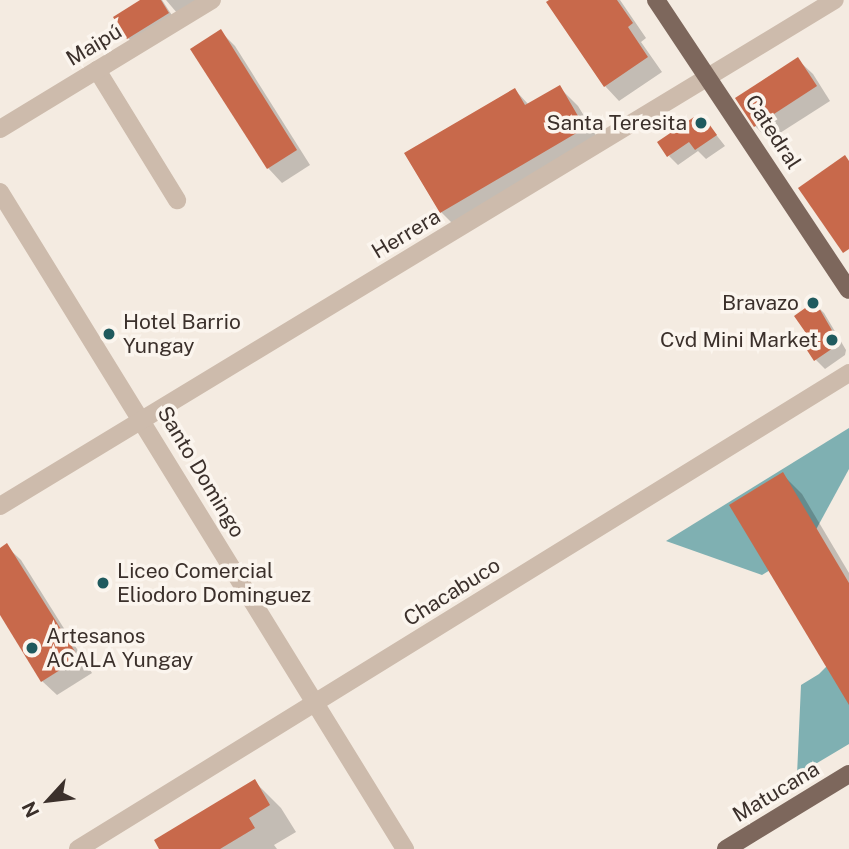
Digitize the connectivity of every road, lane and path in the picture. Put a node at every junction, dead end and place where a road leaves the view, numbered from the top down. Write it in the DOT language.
graph roads {
  1 [pos="212,0"];
  2 [pos="656,0"];
  3 [pos="835,0"];
  4 [pos="97,70"];
  5 [pos="709,76"];
  6 [pos="0,129"];
  7 [pos="0,192"];
  8 [pos="177,200"];
  9 [pos="849,290"];
  10 [pos="849,373"];
  11 [pos="142,420"];
  12 [pos="0,506"];
  13 [pos="316,704"];
  14 [pos="849,774"];
  15 [pos="78,849"];
  16 [pos="405,849"];
  17 [pos="726,849"];
  1 -- 4 [label="street, Maipú"];
  2 -- 5 [label="main road, Catedral"];
  3 -- 5 [label="street, Herrera"];
  4 -- 6 [label="street, Maipú"];
  4 -- 8 [label="street"];
  5 -- 9 [label="main road, Catedral"];
  5 -- 11 [label="street, Herrera"];
  7 -- 11 [label="street, Santo Domingo"];
  10 -- 13 [label="street, Chacabuco"];
  11 -- 12 [label="street, Herrera"];
  11 -- 13 [label="street, Santo Domingo"];
  13 -- 15 [label="street, Chacabuco"];
  13 -- 16 [label="street, Santo Domingo"];
  14 -- 17 [label="main road, Matucana"];
}
